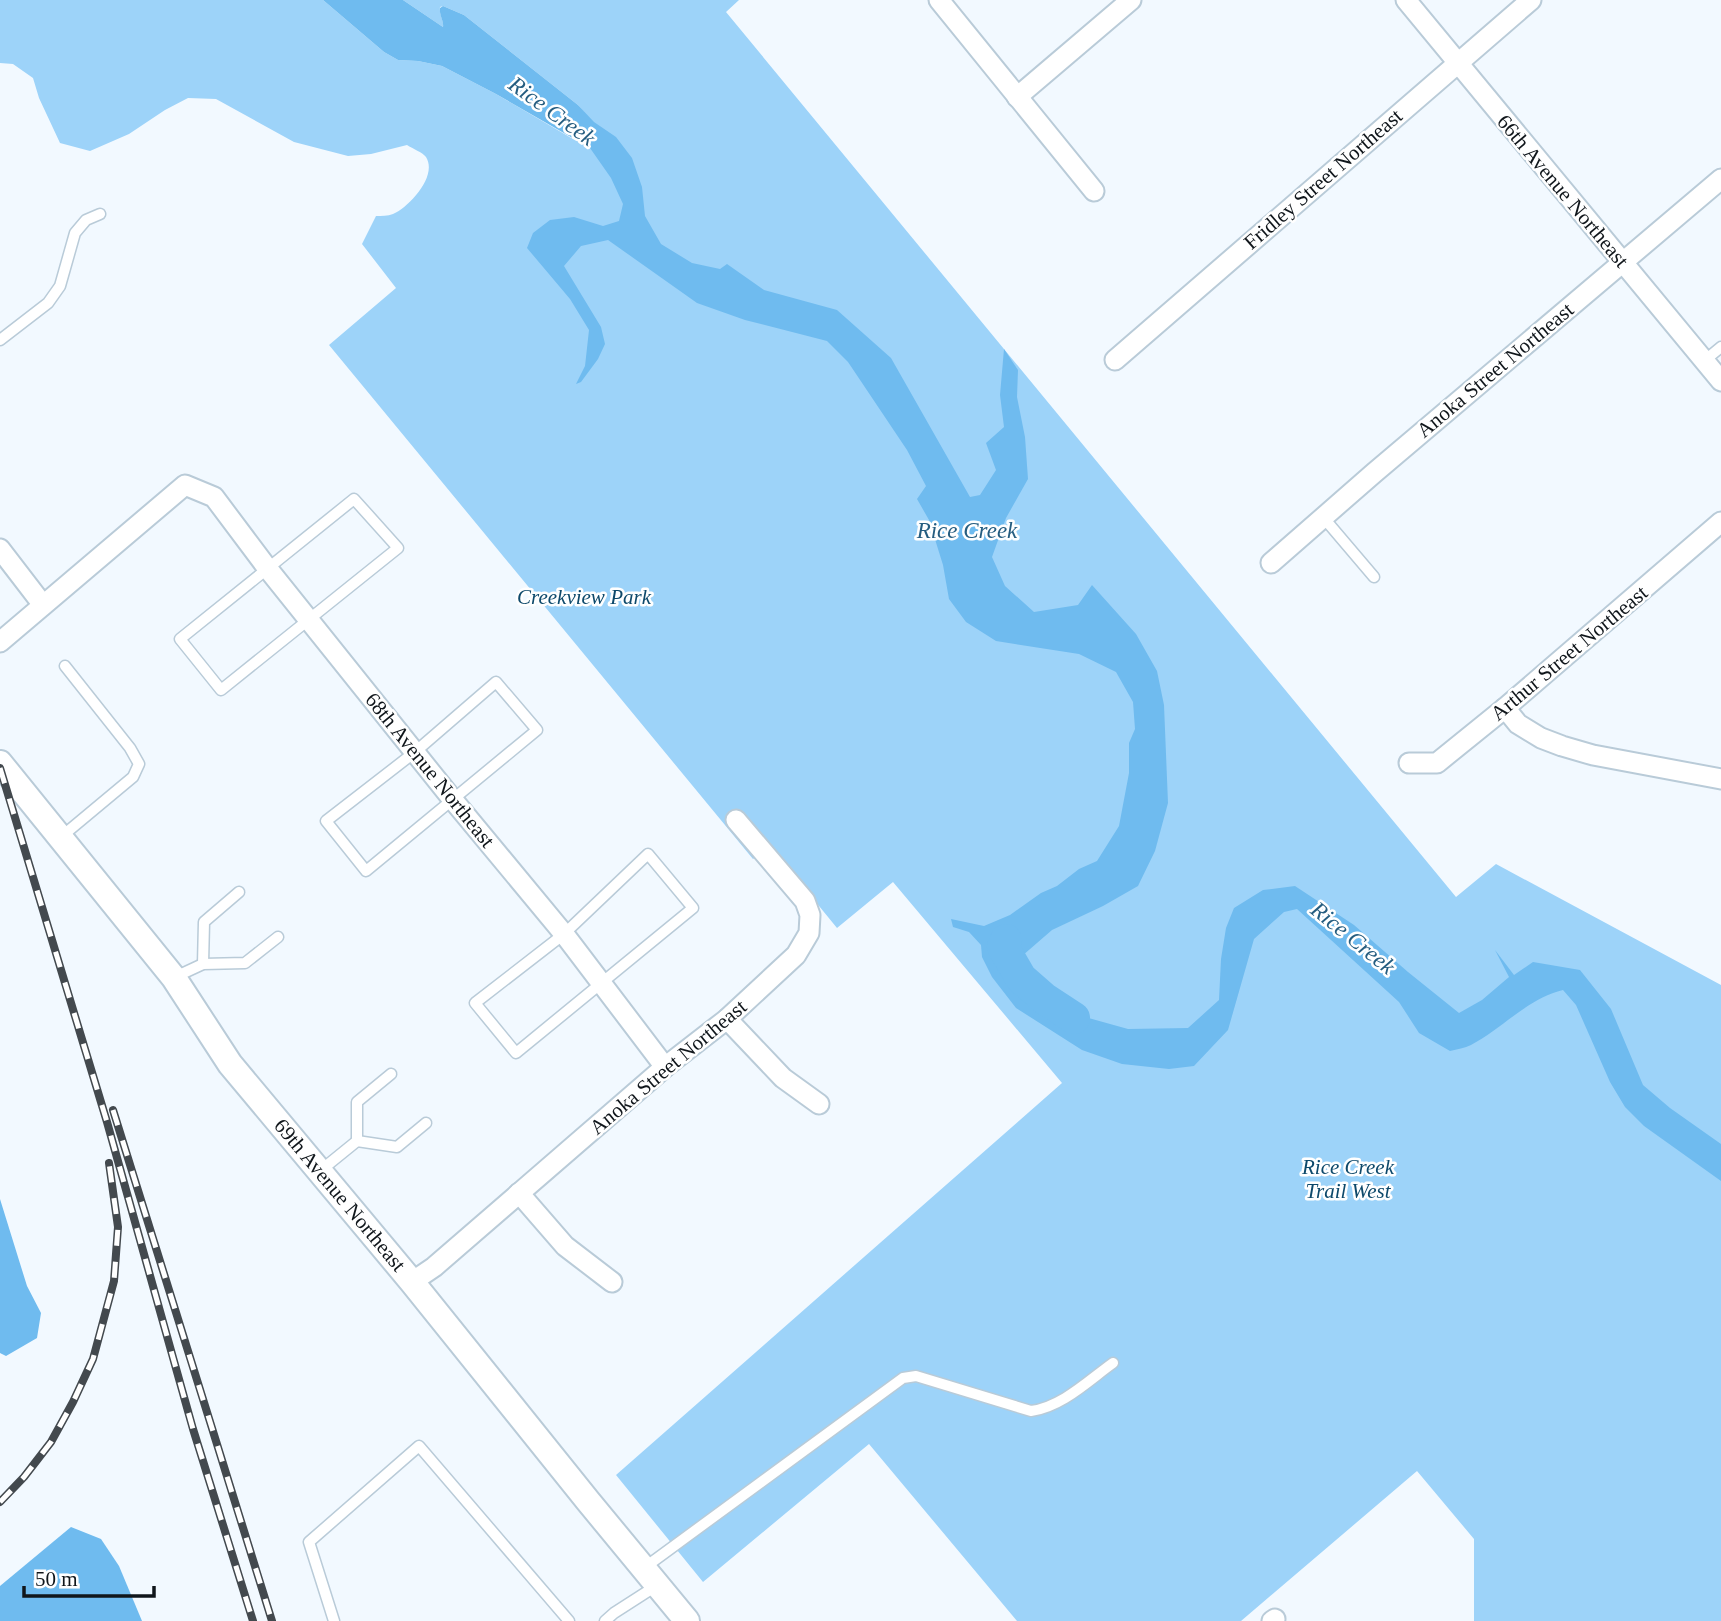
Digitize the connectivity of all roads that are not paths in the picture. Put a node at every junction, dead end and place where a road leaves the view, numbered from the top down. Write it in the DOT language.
graph roads {
  1 [pos="939,0"];
  2 [pos="1131,0"];
  3 [pos="1406,0"];
  4 [pos="1531,0"];
  5 [pos="1458,63"];
  6 [pos="1017,97"];
  7 [pos="1721,179"];
  8 [pos="1094,191"];
  9 [pos="100,214"];
  10 [pos="1623,263"];
  11 [pos="0,340"];
  12 [pos="1721,347"];
  13 [pos="1115,360"];
  14 [pos="1704,361"];
  15 [pos="1721,381"];
  16 [pos="1323,517"];
  17 [pos="1721,522"];
  18 [pos="0,550"];
  19 [pos="1270,563"];
  20 [pos="268,569"];
  21 [pos="1374,577"];
  22 [pos="43,605"];
  23 [pos="309,619"];
  24 [pos="0,642"];
  25 [pos="65,666"];
  26 [pos="1505,708"];
  27 [pos="415,752"];
  28 [pos="0,764"];
  29 [pos="1409,764"];
  30 [pos="1721,779"];
  31 [pos="453,800"];
  32 [pos="736,820"];
  33 [pos="61,838"];
  34 [pos="239,892"];
  35 [pos="564,934"];
  36 [pos="278,937"];
  37 [pos="203,964"];
  38 [pos="174,978"];
  39 [pos="602,984"];
  40 [pos="727,1019"];
  41 [pos="665,1067"];
  42 [pos="391,1074"];
  43 [pos="819,1104"];
  44 [pos="426,1123"];
  45 [pos="357,1142"];
  46 [pos="320,1171"];
  47 [pos="519,1194"];
  48 [pos="412,1282"];
  49 [pos="612,1282"];
  50 [pos="1113,1363"];
  51 [pos="651,1577"];
  52 [pos="334,1621"];
  53 [pos="569,1621"];
  54 [pos="604,1621"];
  55 [pos="687,1621"];
  1 -- 6 [label="street"];
  2 -- 6 [label="street"];
  3 -- 5 [label="street, 66th Avenue Northeast"];
  4 -- 5 [label="street, Fridley Street Northeast"];
  5 -- 10 [label="street, 66th Avenue Northeast"];
  5 -- 13 [label="street, Fridley Street Northeast"];
  6 -- 8 [label="street"];
  7 -- 10 [label="street, Anoka Street Northeast"];
  9 -- 11 [label="lane"];
  10 -- 14 [label="street, 66th Avenue Northeast"];
  10 -- 16 [label="street, Anoka Street Northeast"];
  12 -- 14 [label="lane"];
  14 -- 15 [label="street, 66th Avenue Northeast"];
  16 -- 19 [label="street, Anoka Street Northeast"];
  16 -- 21 [label="lane"];
  17 -- 26 [label="street, Arthur Street Northeast"];
  18 -- 22 [label="street"];
  20 -- 22 [label="street, 68th Avenue Northeast"];
  20 -- 23 [label="street, 68th Avenue Northeast"];
  20 -- 23 [label="lane"];
  20 -- 23 [label="lane"];
  22 -- 24 [label="street"];
  23 -- 27 [label="street, 68th Avenue Northeast"];
  25 -- 33 [label="lane"];
  26 -- 29 [label="street, Arthur Street Northeast"];
  26 -- 30 [label="street"];
  27 -- 31 [label="street, 68th Avenue Northeast"];
  27 -- 31 [label="lane"];
  27 -- 31 [label="lane"];
  28 -- 33 [label="street, 69th Avenue Northeast"];
  31 -- 35 [label="street, 68th Avenue Northeast"];
  32 -- 40 [label="street, Anoka Street Northeast"];
  33 -- 38 [label="street, 69th Avenue Northeast"];
  34 -- 37 [label="lane"];
  35 -- 39 [label="street, 68th Avenue Northeast"];
  35 -- 39 [label="lane"];
  35 -- 39 [label="lane"];
  36 -- 37 [label="lane"];
  37 -- 38 [label="lane"];
  38 -- 46 [label="street, 69th Avenue Northeast"];
  39 -- 41 [label="street, 68th Avenue Northeast"];
  40 -- 41 [label="street, Anoka Street Northeast"];
  40 -- 43 [label="street"];
  41 -- 47 [label="street, Anoka Street Northeast"];
  42 -- 45 [label="lane"];
  44 -- 45 [label="lane"];
  45 -- 46 [label="lane"];
  46 -- 48 [label="street, 69th Avenue Northeast"];
  47 -- 48 [label="street, Anoka Street Northeast"];
  47 -- 49 [label="street"];
  48 -- 51 [label="street, 69th Avenue Northeast"];
  50 -- 51 [label="lane"];
  51 -- 54 [label="lane"];
  51 -- 55 [label="street, 69th Avenue Northeast"];
  52 -- 53 [label="lane"];
}
